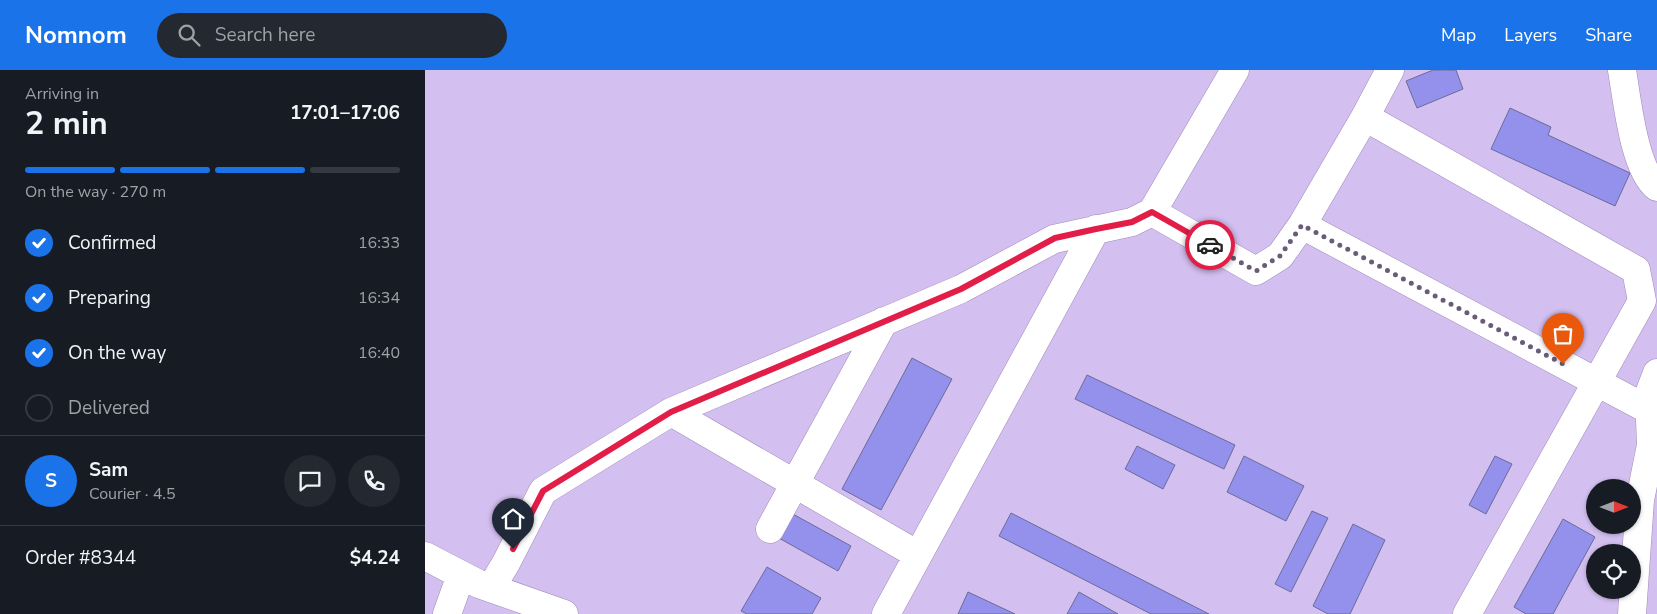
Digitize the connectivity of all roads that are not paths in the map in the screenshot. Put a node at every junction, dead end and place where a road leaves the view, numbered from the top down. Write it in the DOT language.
graph roads {
  1 [pos="1235,70"];
  2 [pos="1389,70"];
  3 [pos="1622,70"];
  4 [pos="1365,117"];
  5 [pos="1657,187"];
  6 [pos="1152,212"];
  7 [pos="1302,225"];
  8 [pos="1096,229"];
  9 [pos="884,321"];
  10 [pos="1657,373"];
  11 [pos="1597,382"];
  12 [pos="1649,410"];
  13 [pos="671,412"];
  14 [pos="795,484"];
  15 [pos="770,529"];
  16 [pos="918,555"];
  17 [pos="425,556"];
  18 [pos="461,575"];
  19 [pos="491,588"];
  20 [pos="447,614"];
  21 [pos="564,614"];
  22 [pos="886,614"];
  23 [pos="1467,614"];
  24 [pos="1632,614"];
  1 -- 6 [label="lane"];
  2 -- 4 [label="lane"];
  3 -- 5 [label="lane"];
  4 -- 7 [label="lane"];
  4 -- 11 [label="lane"];
  6 -- 7 [label="lane"];
  6 -- 8 [label="lane"];
  7 -- 11 [label="lane"];
  8 -- 9 [label="lane"];
  8 -- 16 [label="lane"];
  9 -- 13 [label="lane"];
  9 -- 14 [label="lane"];
  10 -- 12 [label="lane"];
  11 -- 12 [label="lane"];
  11 -- 23 [label="lane"];
  12 -- 24 [label="lane"];
  13 -- 14 [label="lane"];
  13 -- 19 [label="lane"];
  14 -- 15 [label="lane"];
  14 -- 16 [label="lane"];
  16 -- 22 [label="lane"];
  17 -- 18 [label="lane"];
  18 -- 19 [label="lane"];
  18 -- 20 [label="lane"];
  19 -- 21 [label="lane"];
}
